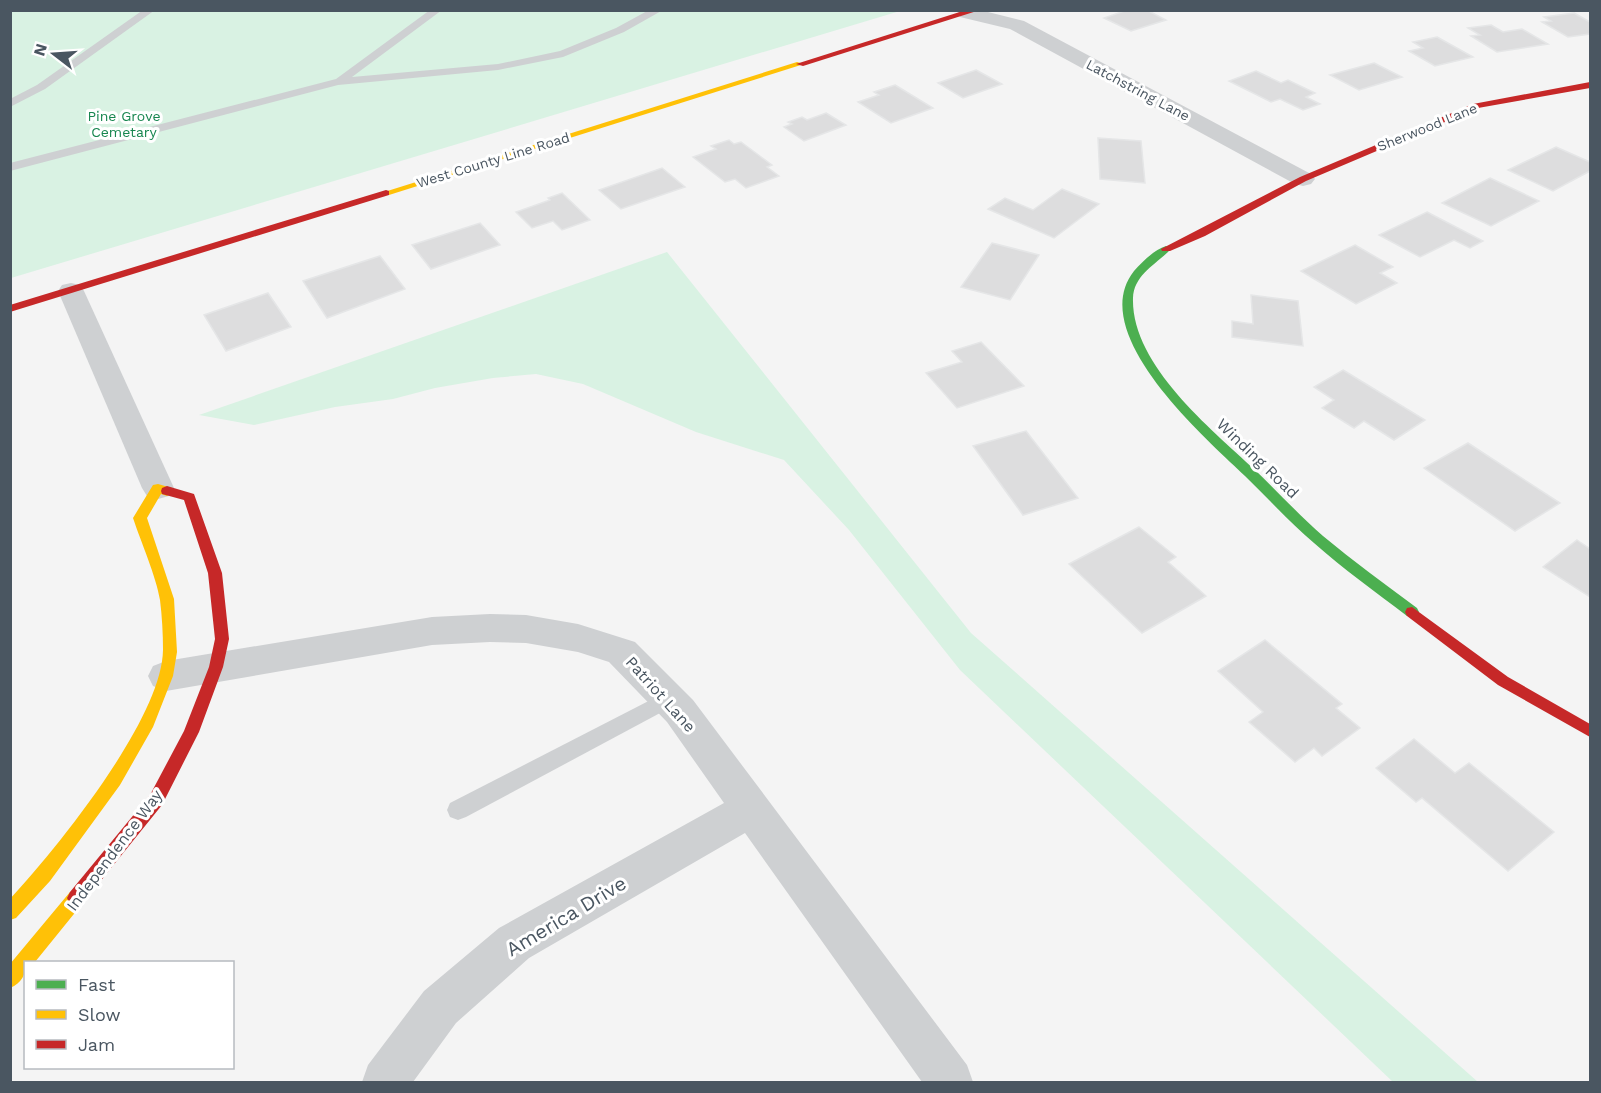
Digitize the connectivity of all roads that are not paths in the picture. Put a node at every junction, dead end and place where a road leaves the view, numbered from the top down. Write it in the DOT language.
graph roads {
  1 [pos="150,10"];
  2 [pos="437,10"];
  3 [pos="658,10"];
  4 [pos="967,11"];
  5 [pos="338,82"];
  6 [pos="1590,85"];
  7 [pos="10,104"];
  8 [pos="12,165"];
  9 [pos="1303,179"];
  10 [pos="71,291"];
  11 [pos="10,309"];
  12 [pos="158,488"];
  13 [pos="216,667"];
  14 [pos="166,676"];
  15 [pos="668,699"];
  16 [pos="1590,730"];
  17 [pos="751,809"];
  18 [pos="458,810"];
  19 [pos="10,912"];
  20 [pos="25,961"];
  21 [pos="24,962"];
  22 [pos="10,979"];
  23 [pos="385,1083"];
  24 [pos="950,1083"];
  1 -- 7 [label="lane"];
  2 -- 5 [label="lane"];
  3 -- 5 [label="lane"];
  4 -- 9 [label="street, Latchstring Lane"];
  4 -- 10 [label="street, West County Line Road"];
  5 -- 8 [label="lane"];
  6 -- 9 [label="street, Sherwood Lane"];
  9 -- 16 [label="street, Winding Road"];
  10 -- 11 [label="street, West County Line Road"];
  10 -- 12 [label="street"];
  12 -- 13 [label="street, Independence Way"];
  12 -- 14 [label="street"];
  13 -- 14 [label="street, Patriot Lane"];
  13 -- 15 [label="street, Patriot Lane"];
  13 -- 20 [label="street, Independence Way"];
  14 -- 19 [label="street"];
  15 -- 17 [label="street, Patriot Lane"];
  15 -- 18 [label="lane"];
  17 -- 23 [label="street, America Drive"];
  17 -- 24 [label="street, Patriot Lane"];
  21 -- 22 [label="street, Independence Way"];
}
